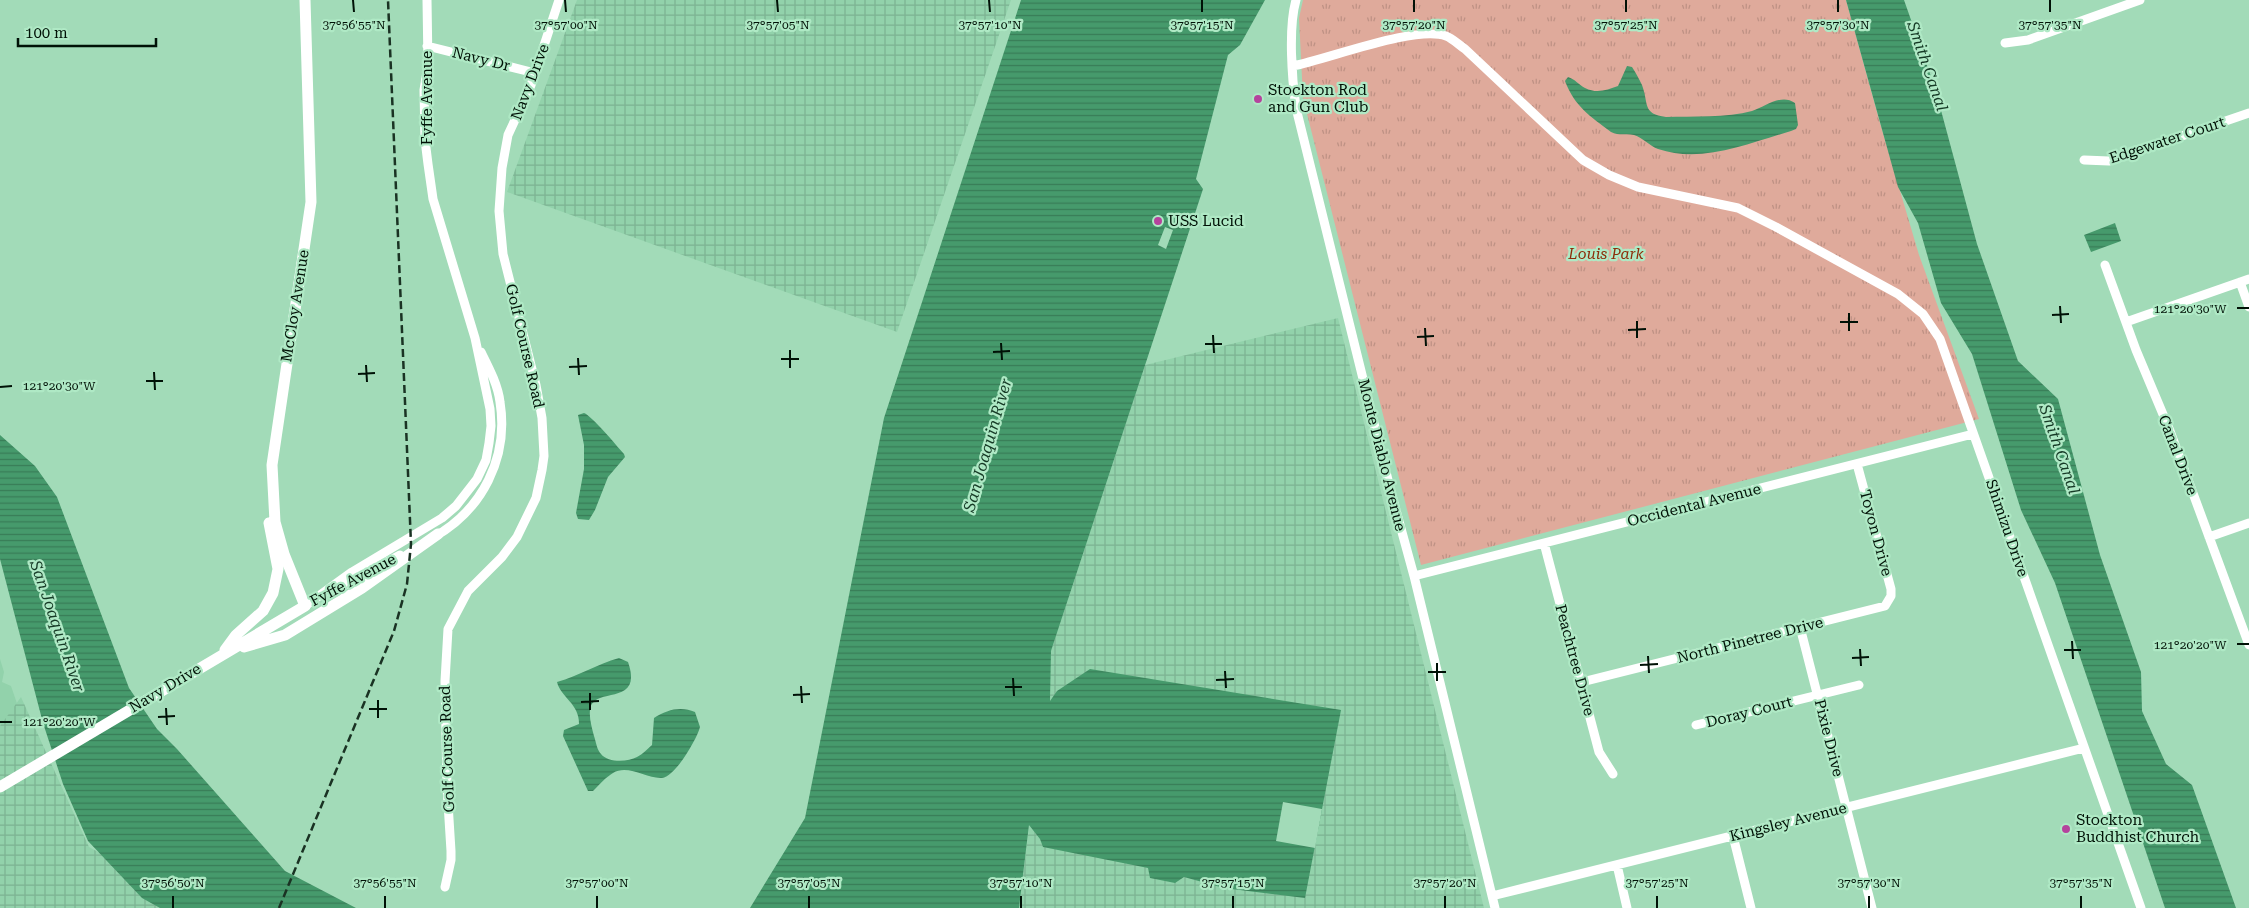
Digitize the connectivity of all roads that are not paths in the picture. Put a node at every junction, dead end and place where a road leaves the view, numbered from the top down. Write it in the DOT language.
graph roads {
  1 [pos="305,0"];
  2 [pos="427,0"];
  3 [pos="559,0"];
  4 [pos="1296,0"];
  5 [pos="2140,0"];
  6 [pos="2005,43"];
  7 [pos="427,46"];
  8 [pos="1292,66"];
  9 [pos="534,73"];
  10 [pos="2249,112"];
  11 [pos="508,135"];
  12 [pos="2084,160"];
  13 [pos="2105,265"];
  14 [pos="2245,280"];
  15 [pos="2249,307"];
  16 [pos="2126,322"];
  17 [pos="475,338"];
  18 [pos="277,422"];
  19 [pos="1973,434"];
  20 [pos="1857,464"];
  21 [pos="2249,523"];
  22 [pos="441,533"];
  23 [pos="2209,537"];
  24 [pos="1544,543"];
  25 [pos="381,570"];
  26 [pos="1414,576"];
  27 [pos="1887,603"];
  28 [pos="305,606"];
  29 [pos="1800,627"];
  30 [pos="2249,645"];
  31 [pos="223,654"];
  32 [pos="1582,682"];
  33 [pos="1859,685"];
  34 [pos="1818,695"];
  35 [pos="1696,726"];
  36 [pos="2084,748"];
  37 [pos="1613,774"];
  38 [pos="0,787"];
  39 [pos="1847,807"];
  40 [pos="1732,836"];
  41 [pos="1617,865"];
  42 [pos="445,888"];
  43 [pos="1492,896"];
  44 [pos="1495,908"];
  45 [pos="1627,908"];
  46 [pos="1750,908"];
  47 [pos="1872,908"];
  48 [pos="2141,908"];
  1 -- 18 [label="street, McCloy Avenue"];
  2 -- 7 [label="street, Fyffe Avenue"];
  3 -- 9 [label="street, Navy Drive"];
  4 -- 8 [label="street, Monte Diablo Avenue"];
  5 -- 6 [label="street"];
  7 -- 9 [label="street, Navy Dr"];
  7 -- 17 [label="street, Fyffe Avenue"];
  8 -- 19 [label="street, Shimizu Drive"];
  8 -- 26 [label="street, Monte Diablo Avenue"];
  9 -- 11 [label="street, Navy Drive"];
  10 -- 12 [label="street, Edgewater Court"];
  11 -- 42 [label="street, Golf Course Road"];
  13 -- 16 [label="street, Canal Drive"];
  14 -- 15 [label="street"];
  14 -- 16 [label="street"];
  16 -- 23 [label="street, Canal Drive"];
  17 -- 22 [label="street, Fyffe Avenue"];
  17 -- 28 [label="street, Fyffe Avenue"];
  18 -- 28 [label="street, McCloy Avenue"];
  18 -- 31 [label="street"];
  19 -- 20 [label="street, Occidental Avenue"];
  19 -- 36 [label="street, Shimizu Drive"];
  20 -- 24 [label="street, Occidental Avenue"];
  20 -- 27 [label="street, Toyon Drive"];
  21 -- 23 [label="street"];
  22 -- 25 [label="street"];
  23 -- 30 [label="street, Canal Drive"];
  24 -- 26 [label="street, Occidental Avenue"];
  24 -- 32 [label="street, Peachtree Drive"];
  25 -- 28 [label="street, Fyffe Avenue"];
  25 -- 31 [label="street"];
  26 -- 43 [label="street, Monte Diablo Avenue"];
  27 -- 29 [label="street, North Pinetree Drive"];
  28 -- 31 [label="street, Navy Drive"];
  29 -- 32 [label="street, North Pinetree Drive"];
  29 -- 34 [label="street, Pixie Drive"];
  31 -- 38 [label="street, Navy Drive"];
  32 -- 37 [label="street, Peachtree Drive"];
  33 -- 34 [label="street, Doray Court"];
  34 -- 35 [label="street, Doray Court"];
  34 -- 39 [label="street, Pixie Drive"];
  36 -- 39 [label="street, Kingsley Avenue"];
  36 -- 48 [label="street, Shimizu Drive"];
  39 -- 40 [label="street, Kingsley Avenue"];
  39 -- 47 [label="street, Pixie Drive"];
  40 -- 41 [label="street, Kingsley Avenue"];
  40 -- 46 [label="street"];
  41 -- 43 [label="street, Kingsley Avenue"];
  41 -- 45 [label="street"];
  43 -- 44 [label="street, Monte Diablo Avenue"];
}
